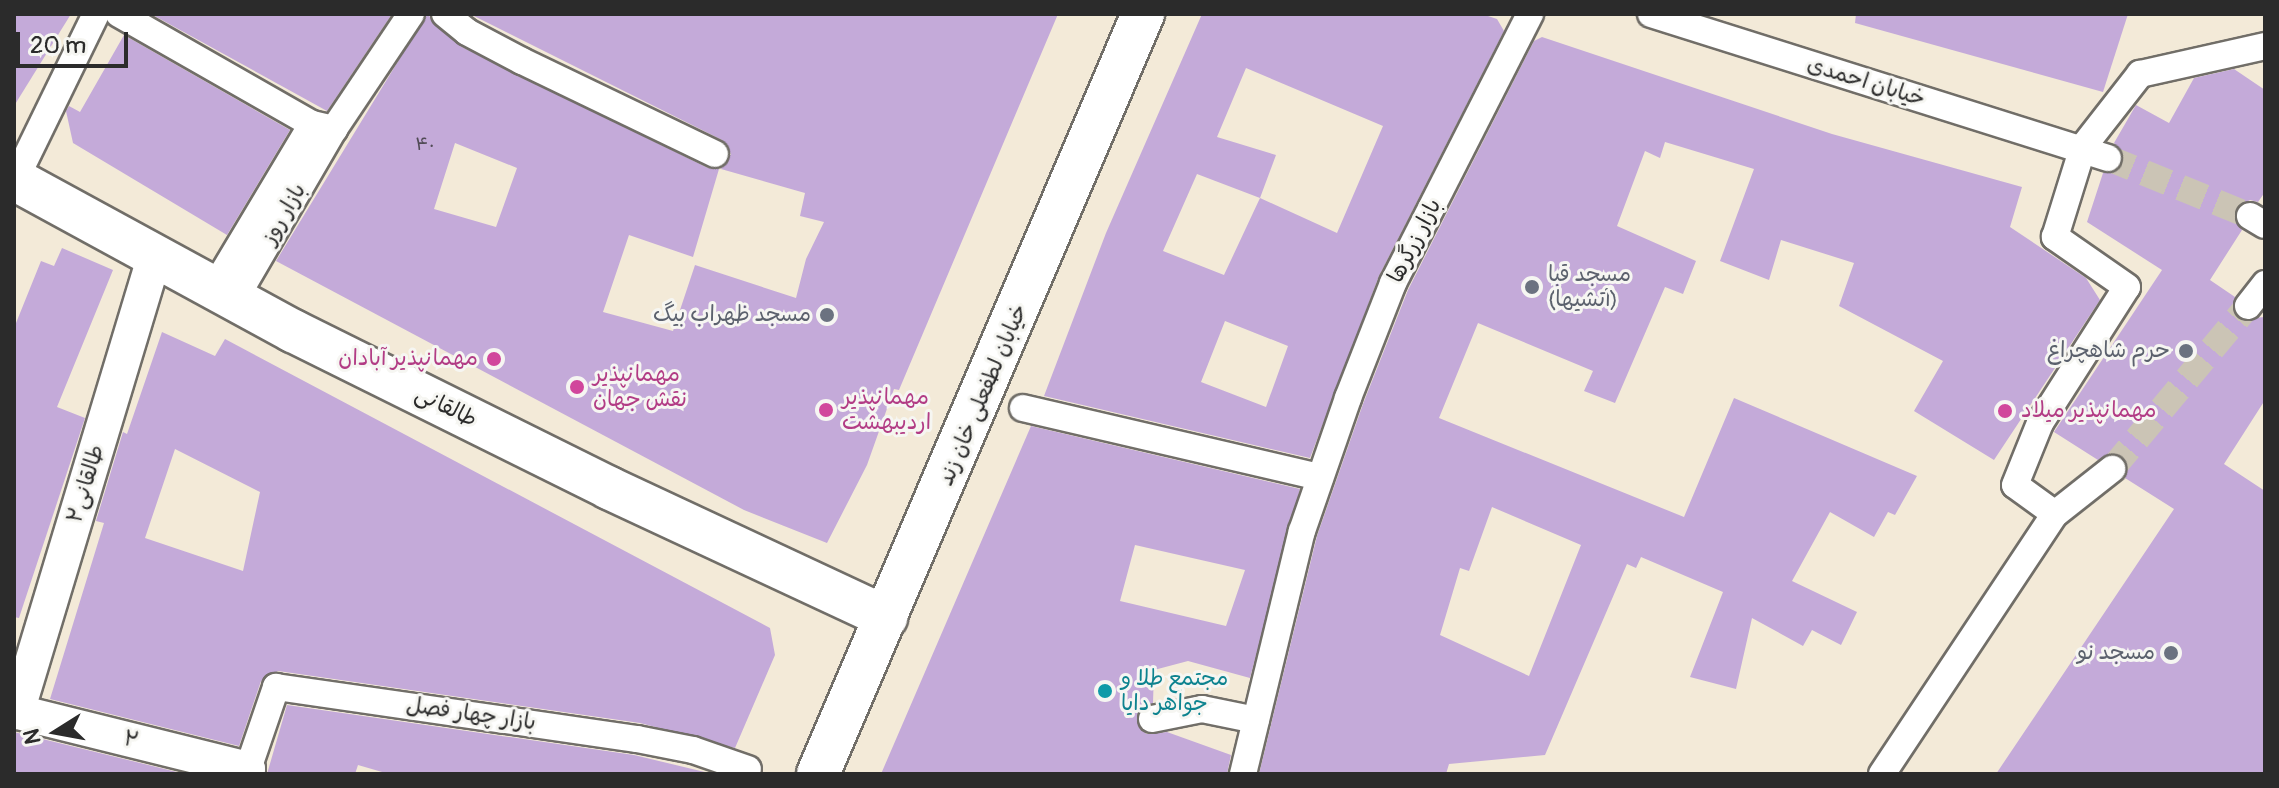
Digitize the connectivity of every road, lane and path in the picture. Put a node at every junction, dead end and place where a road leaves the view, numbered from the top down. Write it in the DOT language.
graph roads {
  1 [pos="96,14"];
  2 [pos="119,14"];
  3 [pos="411,14"];
  4 [pos="445,14"];
  5 [pos="1143,14"];
  6 [pos="1530,14"];
  7 [pos="1651,14"];
  8 [pos="2265,46"];
  9 [pos="323,126"];
  10 [pos="2083,147"];
  11 [pos="715,154"];
  12 [pos="2108,158"];
  13 [pos="14,179"];
  14 [pos="155,256"];
  15 [pos="2265,284"];
  16 [pos="224,293"];
  17 [pos="2248,306"];
  18 [pos="1023,408"];
  19 [pos="2112,469"];
  20 [pos="1320,477"];
  21 [pos="2055,514"];
  22 [pos="886,617"];
  23 [pos="16,711"];
  24 [pos="1152,719"];
  25 [pos="1256,720"];
  26 [pos="748,769"];
  27 [pos="247,771"];
  28 [pos="818,774"];
  29 [pos="1243,774"];
  30 [pos="1882,774"];
  1 -- 13 [label="street"];
  2 -- 9 [label="street"];
  3 -- 9 [label="street, بازار روز"];
  4 -- 11 [label="street"];
  5 -- 22 [label="street, خیابان لطفعلی خان زند"];
  6 -- 20 [label="street, بازار زرگرها"];
  7 -- 10 [label="street, خیابان احمدی"];
  8 -- 10 [label="street"];
  9 -- 16 [label="street, بازار روز"];
  10 -- 12 [label="street, خیابان احمدی"];
  10 -- 21 [label="street"];
  13 -- 14 [label="street, طالقانی"];
  14 -- 16 [label="street, طالقانی"];
  14 -- 23 [label="street, طالقانی۲"];
  15 -- 17 [label="street"];
  16 -- 22 [label="street, طالقانی"];
  18 -- 20 [label="street"];
  19 -- 21 [label="street"];
  20 -- 25 [label="street, بازار زرگرها"];
  21 -- 30 [label="street"];
  22 -- 28 [label="street, خیابان لطفعلی خان زند"];
  23 -- 27 [label="street, ۲"];
  24 -- 25 [label="street"];
  25 -- 29 [label="street, بازار زرگرها"];
  26 -- 27 [label="street, بازار چهار فصل"];
}
